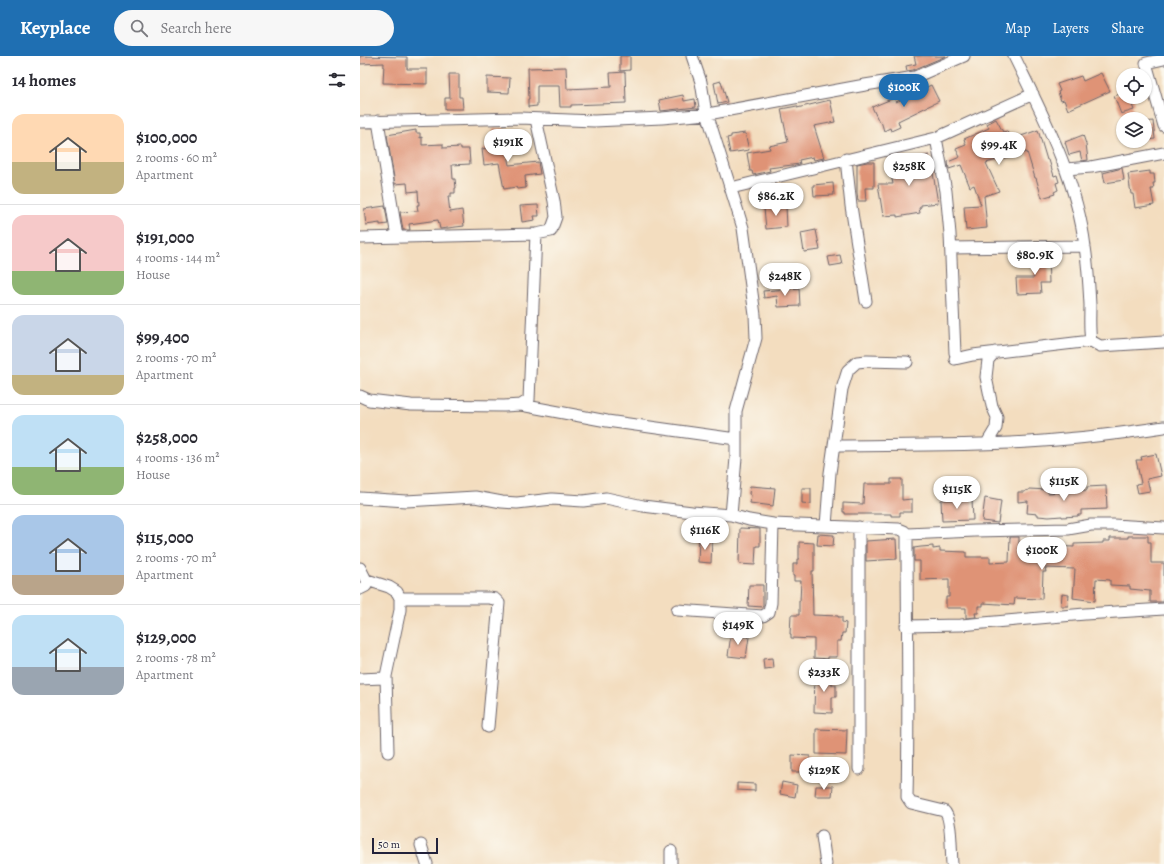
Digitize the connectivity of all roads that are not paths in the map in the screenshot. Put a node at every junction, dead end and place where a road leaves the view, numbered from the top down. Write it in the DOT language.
graph roads {
  1 [pos="692,56"];
  2 [pos="964,56"];
  3 [pos="1014,56"];
  4 [pos="1164,59"];
  5 [pos="1033,94"];
  6 [pos="708,114"];
  7 [pos="536,119"];
  8 [pos="378,121"];
  9 [pos="360,122"];
  10 [pos="1164,126"];
  11 [pos="936,138"];
  12 [pos="1164,154"];
  13 [pos="846,159"];
  14 [pos="1066,169"];
  15 [pos="731,188"];
  16 [pos="536,234"];
  17 [pos="397,237"];
  18 [pos="360,238"];
  19 [pos="1085,246"];
  20 [pos="951,248"];
  21 [pos="866,300"];
  22 [pos="1091,341"];
  23 [pos="1164,342"];
  24 [pos="995,352"];
  25 [pos="907,362"];
  26 [pos="360,396"];
  27 [pos="521,405"];
  28 [pos="1164,427"];
  29 [pos="736,439"];
  30 [pos="987,443"];
  31 [pos="834,446"];
  32 [pos="360,498"];
  33 [pos="731,515"];
  34 [pos="773,524"];
  35 [pos="826,526"];
  36 [pos="859,527"];
  37 [pos="1164,528"];
  38 [pos="907,534"];
  39 [pos="360,568"];
  40 [pos="363,584"];
  41 [pos="400,598"];
  42 [pos="1164,609"];
  43 [pos="677,610"];
  44 [pos="906,626"];
  45 [pos="386,676"];
  46 [pos="360,679"];
  47 [pos="488,727"];
  48 [pos="388,752"];
  49 [pos="859,769"];
  50 [pos="822,836"];
  51 [pos="421,845"];
  52 [pos="671,851"];
  53 [pos="427,864"];
  54 [pos="671,864"];
  55 [pos="826,864"];
  56 [pos="952,864"];
  1 -- 6 [label="street"];
  2 -- 6 [label="street"];
  3 -- 5 [label="street"];
  4 -- 10 [label="street"];
  5 -- 11 [label="street"];
  5 -- 14 [label="street"];
  6 -- 7 [label="street"];
  6 -- 15 [label="street"];
  7 -- 8 [label="street"];
  7 -- 16 [label="street"];
  8 -- 9 [label="street"];
  8 -- 17 [label="street"];
  11 -- 13 [label="street"];
  11 -- 20 [label="street"];
  12 -- 14 [label="street"];
  13 -- 15 [label="street"];
  13 -- 21 [label="street"];
  14 -- 19 [label="street"];
  15 -- 29 [label="street"];
  16 -- 17 [label="street"];
  16 -- 27 [label="street"];
  17 -- 18 [label="street"];
  19 -- 20 [label="street"];
  19 -- 22 [label="street"];
  20 -- 24 [label="street"];
  22 -- 23 [label="street"];
  22 -- 24 [label="street"];
  24 -- 30 [label="street"];
  25 -- 31 [label="street"];
  26 -- 27 [label="street"];
  27 -- 29 [label="street"];
  28 -- 30 [label="street"];
  29 -- 33 [label="street"];
  30 -- 31 [label="street"];
  31 -- 35 [label="street"];
  32 -- 33 [label="street"];
  33 -- 34 [label="street"];
  34 -- 35 [label="street"];
  34 -- 43 [label="street"];
  35 -- 36 [label="street"];
  36 -- 38 [label="street"];
  36 -- 49 [label="street"];
  37 -- 38 [label="street"];
  38 -- 44 [label="street"];
  39 -- 40 [label="street"];
  40 -- 41 [label="street"];
  41 -- 45 [label="street"];
  41 -- 47 [label="street"];
  42 -- 44 [label="street"];
  44 -- 56 [label="street"];
  45 -- 46 [label="street"];
  45 -- 48 [label="street"];
  50 -- 55 [label="street"];
  51 -- 53 [label="street"];
  52 -- 54 [label="street"];
}
